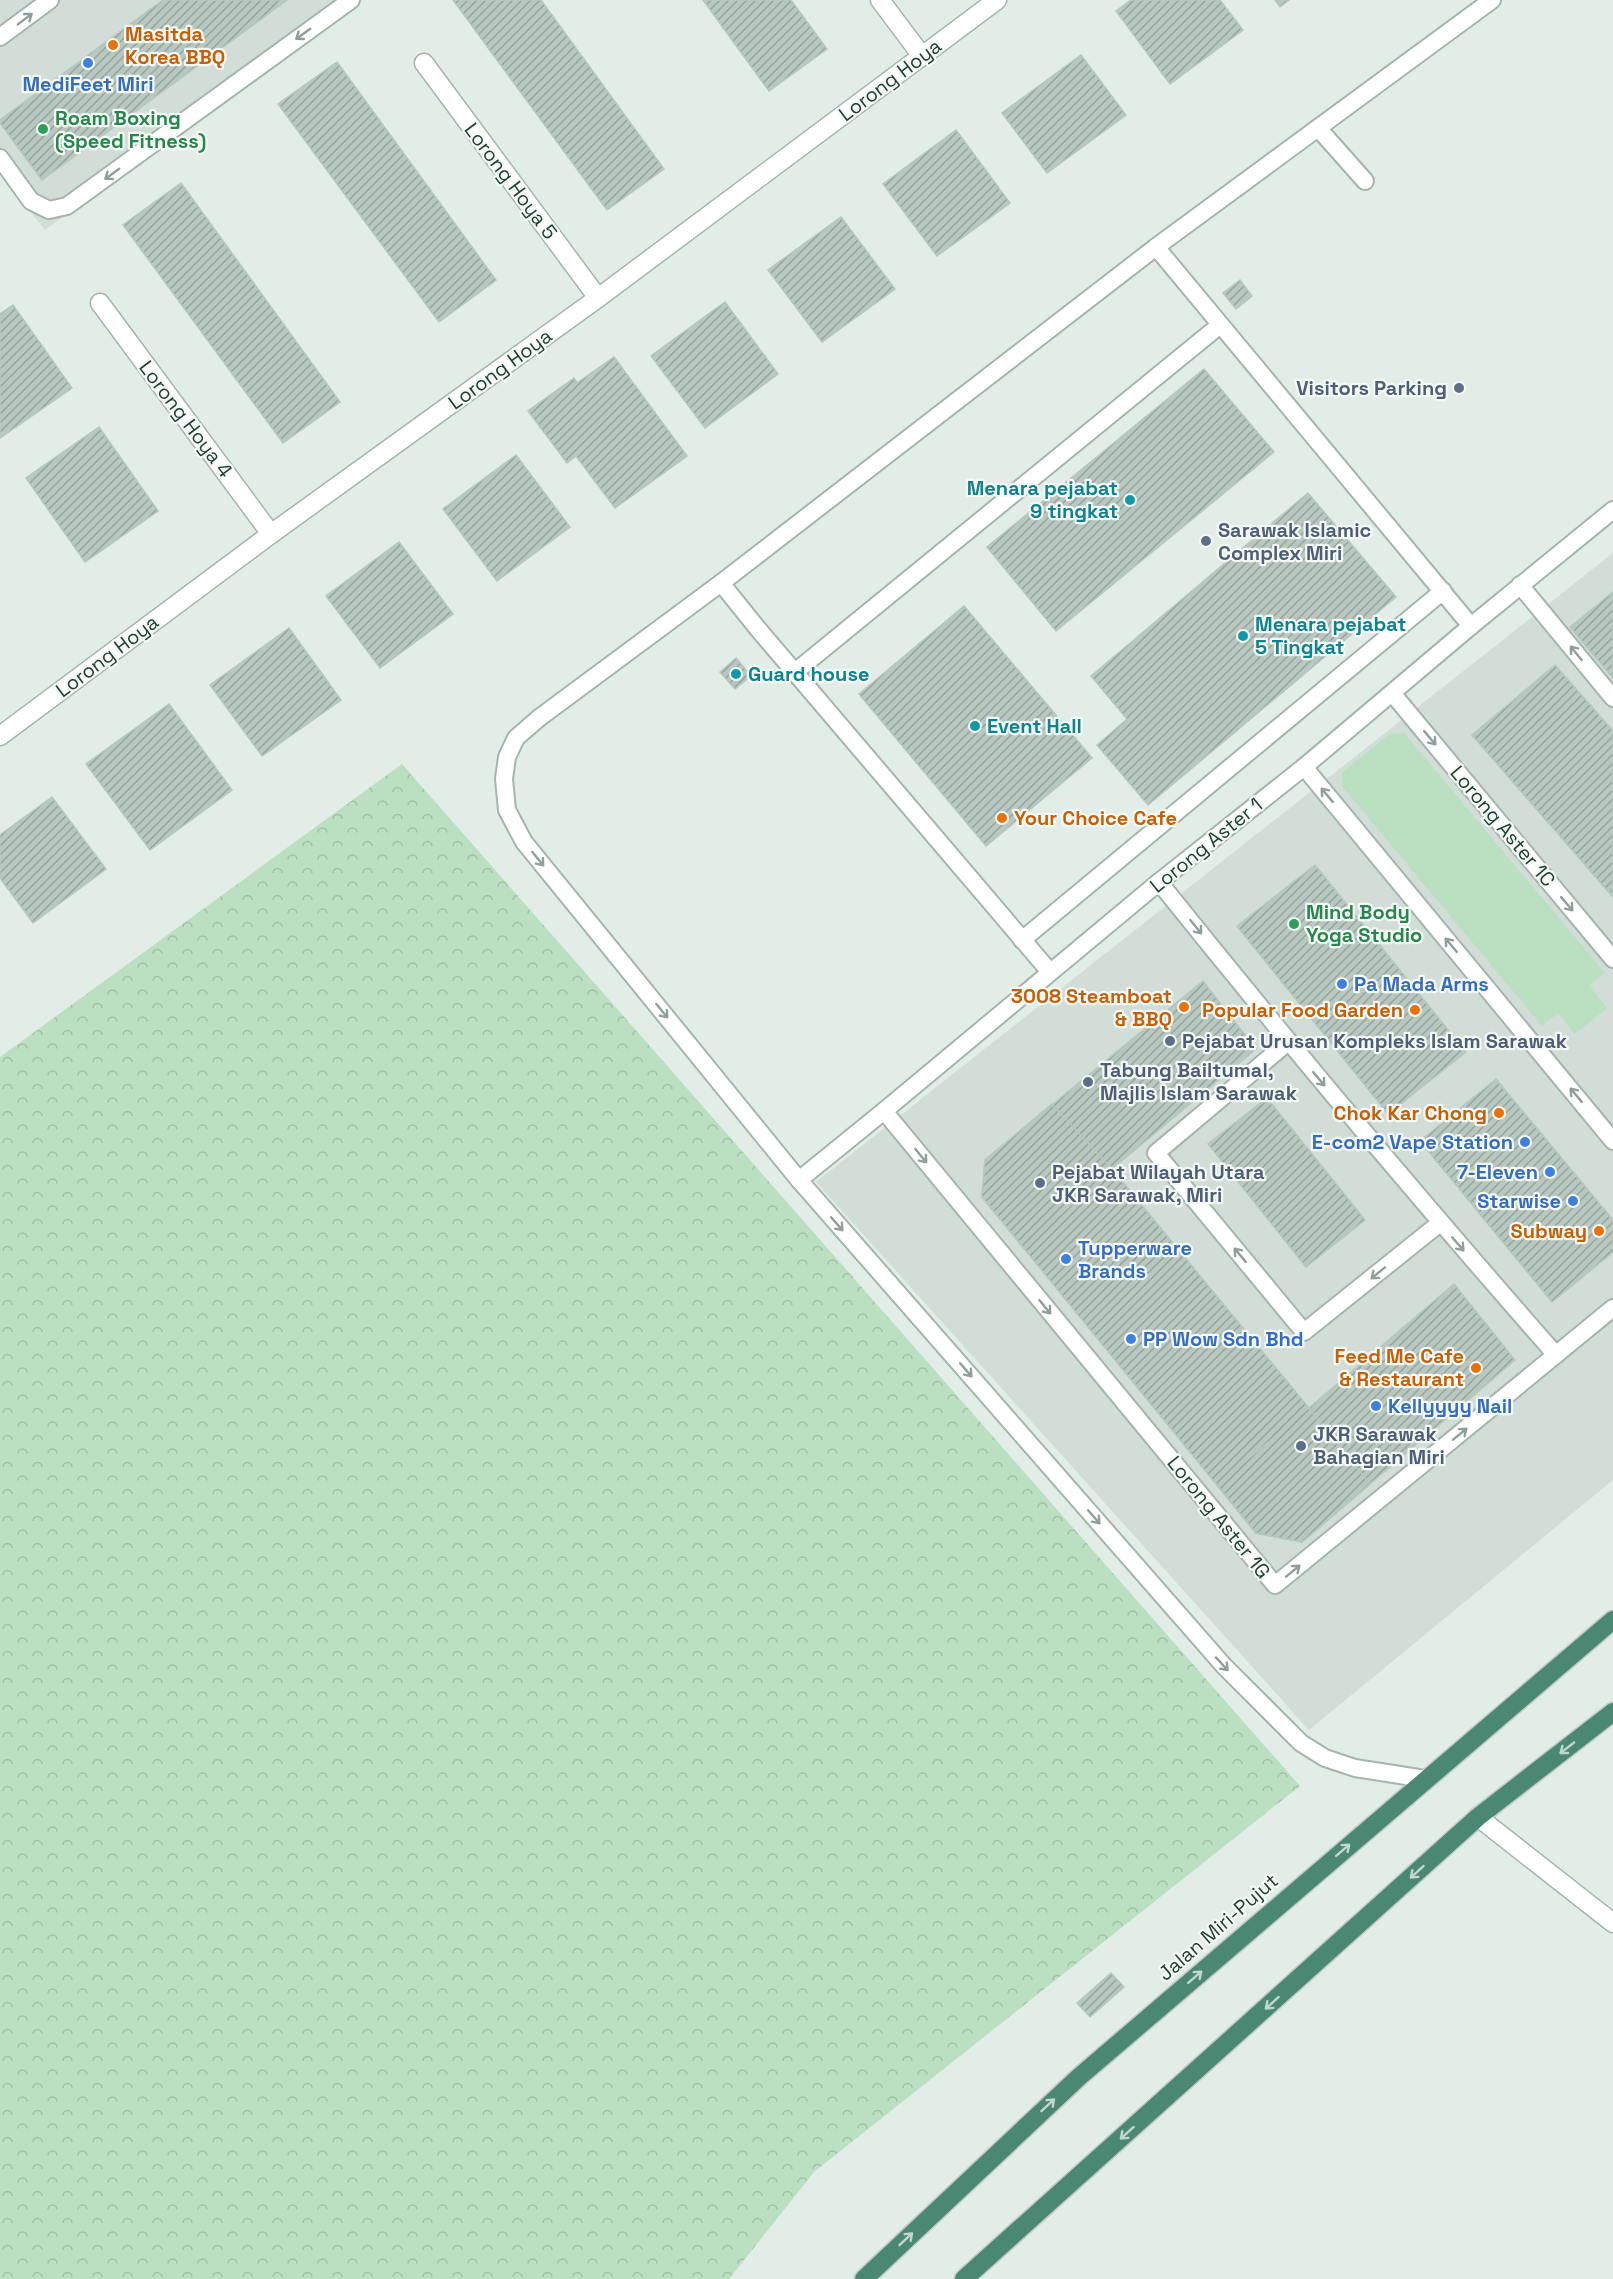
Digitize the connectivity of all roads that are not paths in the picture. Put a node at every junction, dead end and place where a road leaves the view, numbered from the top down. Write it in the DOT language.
graph roads {
  1 [pos="50,0"];
  2 [pos="351,0"];
  3 [pos="880,0"];
  4 [pos="997,0"];
  5 [pos="1492,0"];
  6 [pos="0,37"];
  7 [pos="922,56"];
  8 [pos="424,63"];
  9 [pos="1318,128"];
  10 [pos="0,158"];
  11 [pos="1365,181"];
  12 [pos="1156,247"];
  13 [pos="598,298"];
  14 [pos="100,303"];
  15 [pos="1220,325"];
  16 [pos="1613,510"];
  17 [pos="271,534"];
  18 [pos="721,583"];
  19 [pos="1521,585"];
  20 [pos="1443,591"];
  21 [pos="1471,626"];
  22 [pos="795,672"];
  23 [pos="1392,693"];
  24 [pos="1613,698"];
  25 [pos="0,736"];
  26 [pos="1304,767"];
  27 [pos="1159,882"];
  28 [pos="1022,940"];
  29 [pos="1613,959"];
  30 [pos="1050,972"];
  31 [pos="1288,1042"];
  32 [pos="884,1111"];
  33 [pos="1613,1141"];
  34 [pos="799,1179"];
  35 [pos="1440,1223"];
  36 [pos="1613,1308"];
  37 [pos="1556,1355"];
  38 [pos="1613,1620"];
  39 [pos="1613,1712"];
  40 [pos="1425,1779"];
  41 [pos="1478,1817"];
  42 [pos="1613,1923"];
  43 [pos="864,2279"];
  44 [pos="964,2279"];
  6 -- 1 [label="lane, one-way"];
  2 -- 10 [label="lane, one-way"];
  3 -- 7 [label="street"];
  4 -- 7 [label="street, Lorong Hoya"];
  5 -- 9 [label="lane"];
  7 -- 13 [label="street, Lorong Hoya"];
  8 -- 13 [label="street, Lorong Hoya 5"];
  9 -- 11 [label="lane"];
  9 -- 12 [label="lane"];
  12 -- 15 [label="lane"];
  12 -- 18 [label="lane"];
  13 -- 17 [label="street, Lorong Hoya"];
  14 -- 17 [label="street, Lorong Hoya 4"];
  15 -- 20 [label="lane"];
  15 -- 22 [label="lane"];
  16 -- 19 [label="lane, Lorong Aster 1"];
  17 -- 25 [label="street, Lorong Hoya"];
  18 -- 22 [label="lane"];
  18 -- 34 [label="lane, one-way"];
  19 -- 21 [label="lane, Lorong Aster 1"];
  24 -- 19 [label="lane, one-way"];
  20 -- 21 [label="lane"];
  20 -- 28 [label="lane"];
  21 -- 23 [label="lane, Lorong Aster 1"];
  22 -- 28 [label="lane"];
  23 -- 26 [label="lane, Lorong Aster 1"];
  23 -- 29 [label="lane, Lorong Aster 1C, one-way"];
  26 -- 27 [label="lane, Lorong Aster 1"];
  33 -- 26 [label="lane, one-way"];
  27 -- 30 [label="lane, Lorong Aster 1"];
  27 -- 31 [label="lane, one-way"];
  28 -- 30 [label="lane"];
  30 -- 32 [label="lane, Lorong Aster 1"];
  31 -- 35 [label="lane, one-way"];
  35 -- 31 [label="lane, one-way"];
  32 -- 34 [label="lane, Lorong Aster 1"];
  32 -- 37 [label="lane, Lorong Aster 1G, one-way"];
  34 -- 40 [label="lane, one-way"];
  35 -- 37 [label="lane, one-way"];
  36 -- 37 [label="lane, Lorong Aster 1G"];
  38 -- 40 [label="highway, Jalan Miri-Pujut"];
  39 -- 41 [label="highway, one-way"];
  43 -- 40 [label="highway, Jalan Miri-Pujut, one-way"];
  41 -- 42 [label="street"];
  41 -- 44 [label="highway, one-way"];
}
